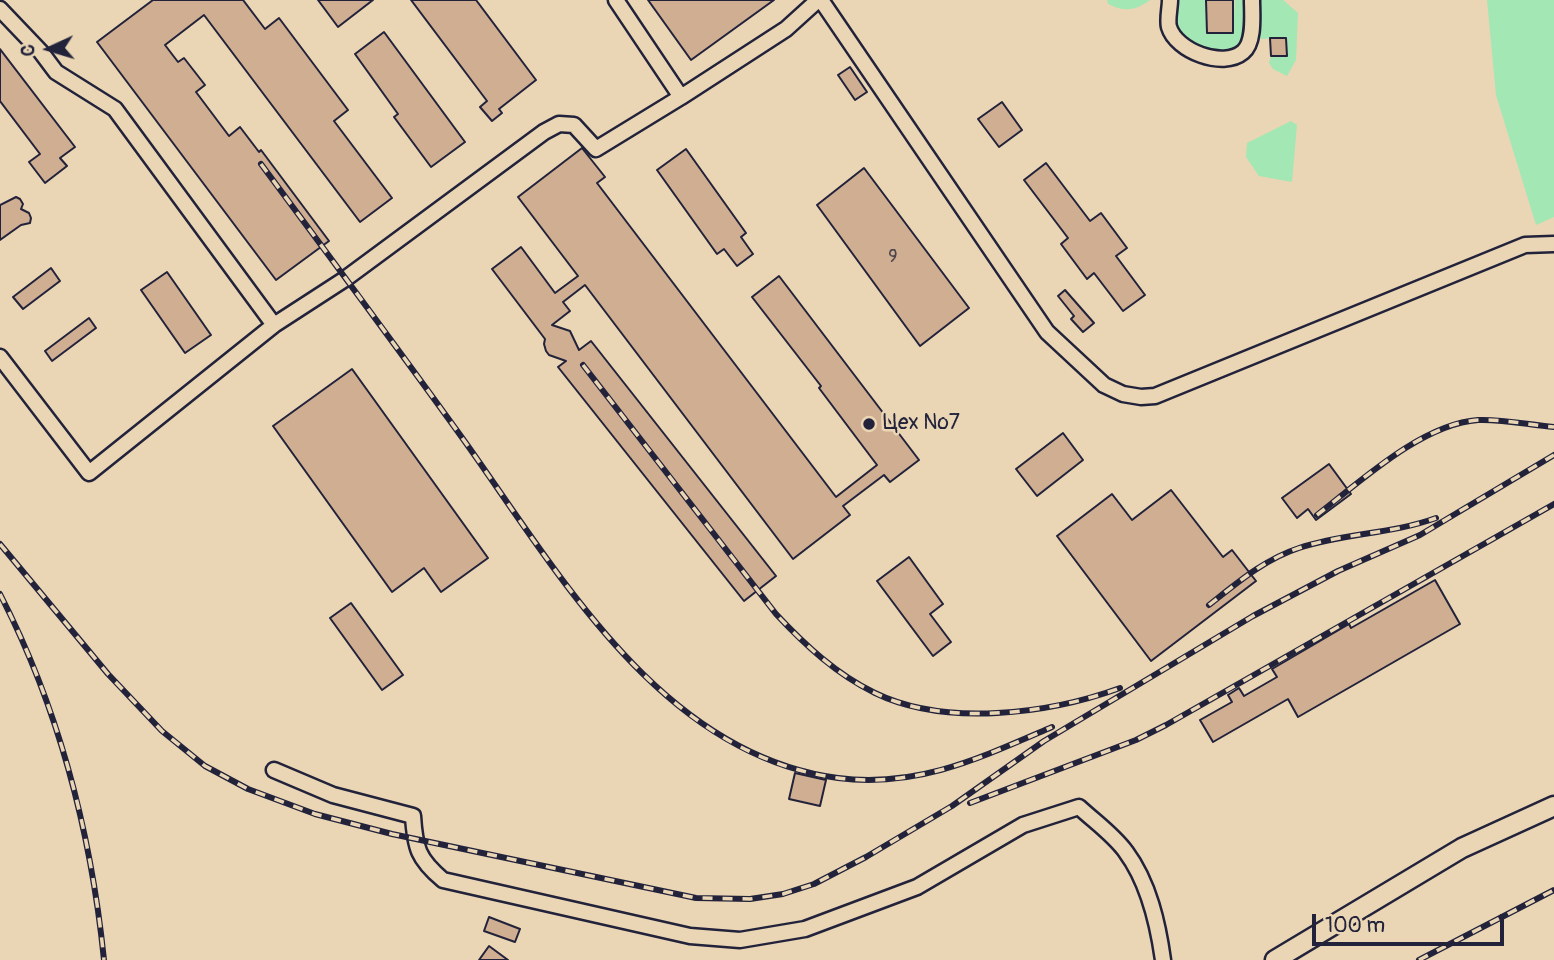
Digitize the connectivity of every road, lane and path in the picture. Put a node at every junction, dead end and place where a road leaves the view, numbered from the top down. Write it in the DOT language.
graph roads {
  1 [pos="616,0"];
  2 [pos="820,0"];
  3 [pos="1170,0"];
  4 [pos="1252,0"];
  5 [pos="0,9"];
  6 [pos="681,97"];
  7 [pos="1554,244"];
  8 [pos="274,325"];
  9 [pos="0,357"];
  10 [pos="274,770"];
  11 [pos="1554,806"];
  12 [pos="1163,960"];
  13 [pos="1275,960"];
  1 -- 6 [label="street"];
  2 -- 6 [label="street"];
  2 -- 7 [label="street"];
  3 -- 4 [label="street"];
  5 -- 8 [label="street"];
  6 -- 8 [label="street"];
  8 -- 9 [label="street"];
  10 -- 12 [label="street"];
  11 -- 13 [label="main road"];
}
